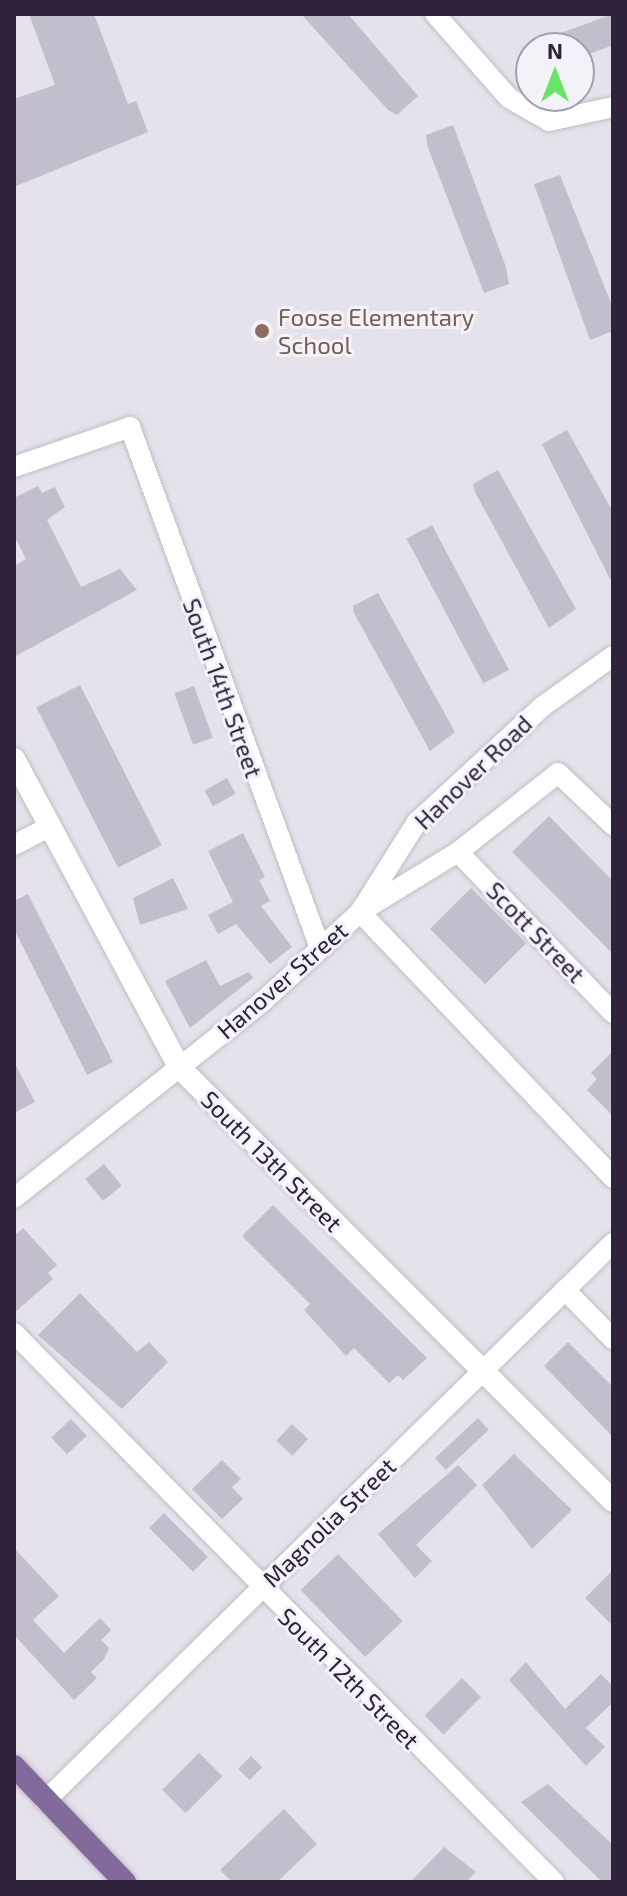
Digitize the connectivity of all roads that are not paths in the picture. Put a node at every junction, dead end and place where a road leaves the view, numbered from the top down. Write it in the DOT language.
graph roads {
  1 [pos="435,14"];
  2 [pos="613,107"];
  3 [pos="14,467"];
  4 [pos="613,656"];
  5 [pos="14,759"];
  6 [pos="613,825"];
  7 [pos="48,828"];
  8 [pos="14,845"];
  9 [pos="458,852"];
  10 [pos="360,912"];
  11 [pos="320,948"];
  12 [pos="613,1013"];
  13 [pos="180,1068"];
  14 [pos="613,1178"];
  15 [pos="14,1198"];
  16 [pos="613,1243"];
  17 [pos="565,1290"];
  18 [pos="14,1333"];
  19 [pos="613,1339"];
  20 [pos="482,1371"];
  21 [pos="613,1501"];
  22 [pos="260,1589"];
  23 [pos="14,1766"];
  24 [pos="45,1801"];
  25 [pos="125,1882"];
  26 [pos="554,1882"];
  1 -- 2 [label="street"];
  3 -- 11 [label="street, South 14th Street"];
  4 -- 10 [label="street, Hanover Road"];
  5 -- 7 [label="street, South 13th Street"];
  6 -- 9 [label="street, Hanover Street"];
  7 -- 8 [label="street"];
  7 -- 13 [label="street, South 13th Street"];
  9 -- 10 [label="street, Hanover Street"];
  9 -- 12 [label="street, Scott Street"];
  10 -- 11 [label="street, Hanover Street"];
  10 -- 14 [label="street"];
  11 -- 13 [label="street, Hanover Street"];
  13 -- 15 [label="street, Hanover Street"];
  13 -- 20 [label="street, South 13th Street"];
  16 -- 17 [label="street, Magnolia Street"];
  17 -- 19 [label="street"];
  17 -- 20 [label="street, Magnolia Street"];
  18 -- 22 [label="street, South 12th Street"];
  20 -- 21 [label="street, South 13th Street"];
  20 -- 22 [label="street, Magnolia Street"];
  22 -- 24 [label="street, Magnolia Street"];
  22 -- 26 [label="street, South 12th Street"];
  23 -- 24 [label="main road"];
  24 -- 25 [label="main road"];
}
